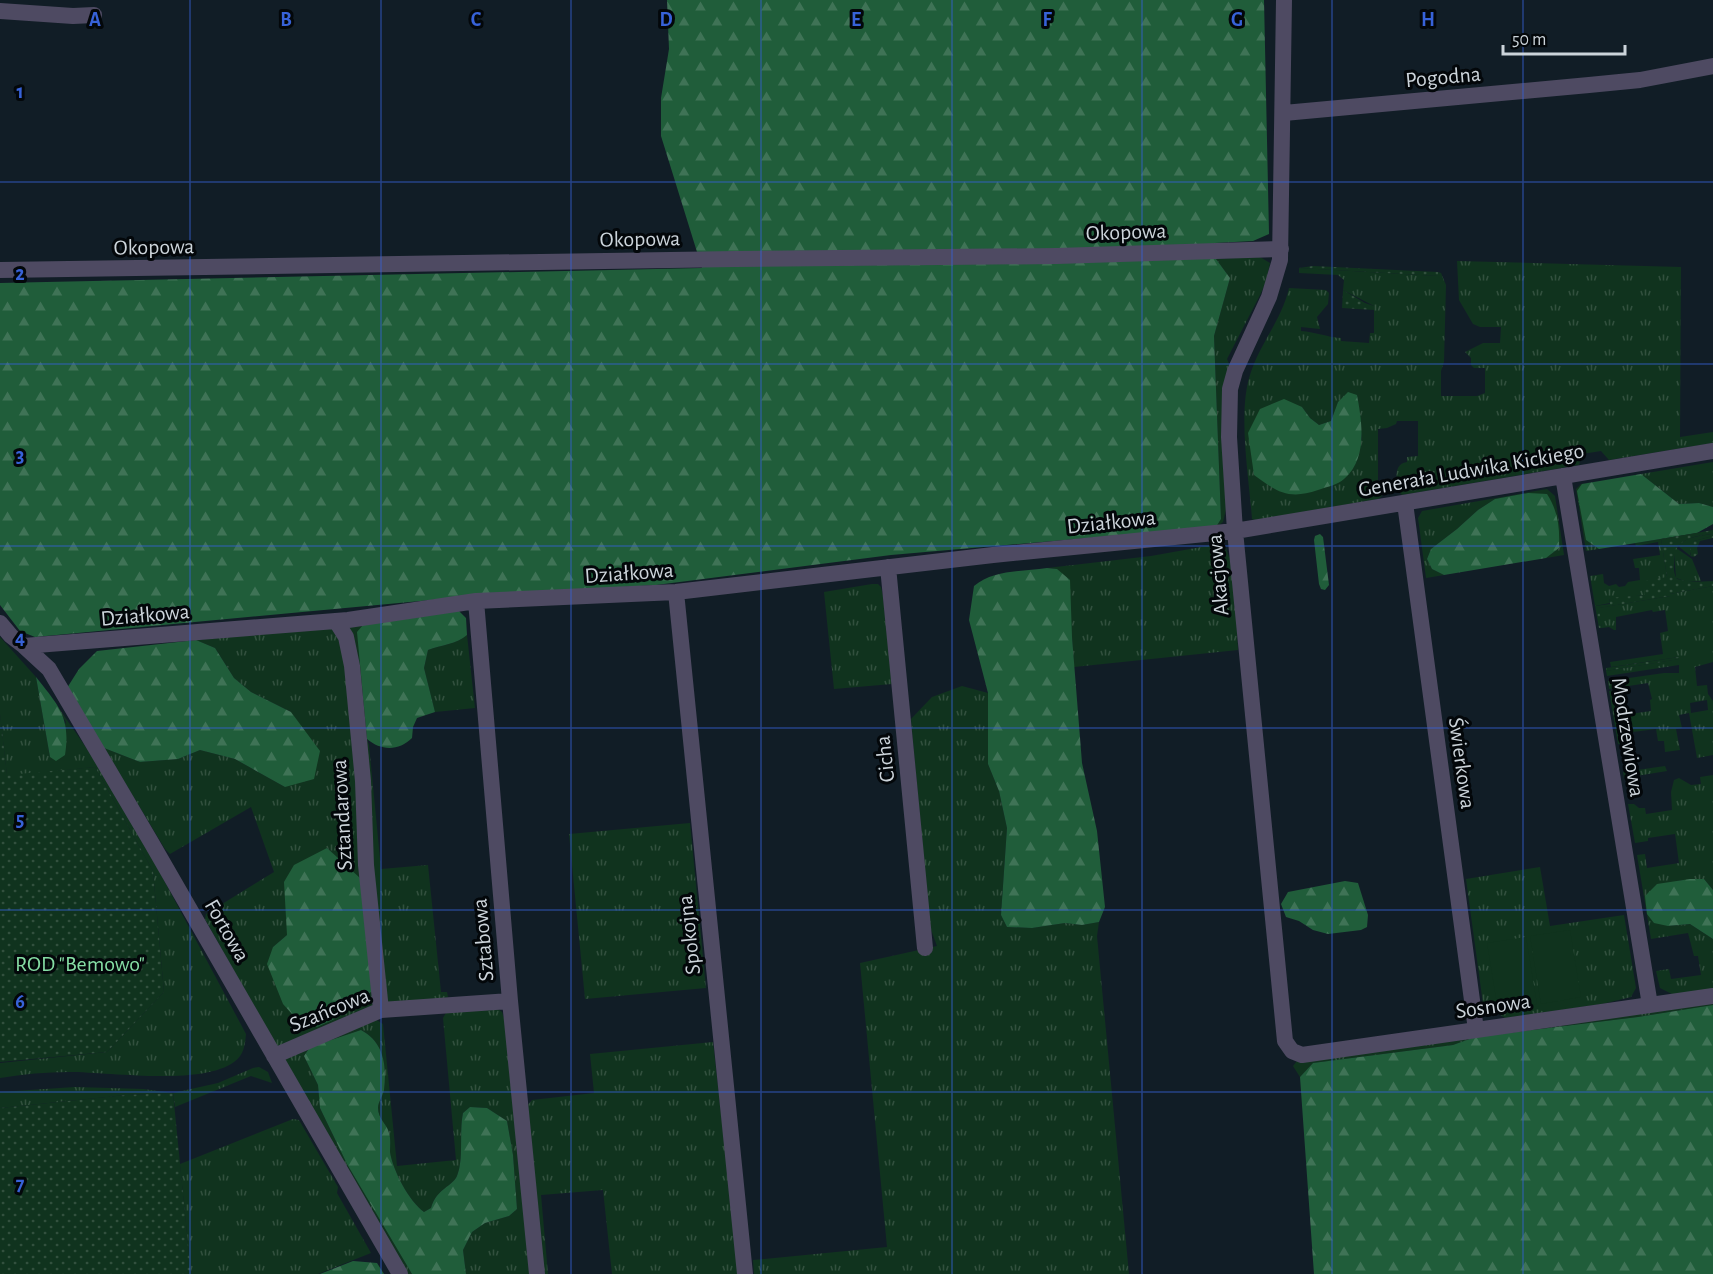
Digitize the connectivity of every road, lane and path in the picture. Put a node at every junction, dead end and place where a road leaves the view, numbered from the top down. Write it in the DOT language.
graph roads {
  1 [pos="1284,0"];
  2 [pos="0,11"];
  3 [pos="94,15"];
  4 [pos="1713,66"];
  5 [pos="1284,113"];
  6 [pos="1281,249"];
  7 [pos="0,270"];
  8 [pos="1713,451"];
  9 [pos="1563,476"];
  10 [pos="1405,503"];
  11 [pos="1235,531"];
  12 [pos="888,567"];
  13 [pos="675,592"];
  14 [pos="476,601"];
  15 [pos="336,621"];
  16 [pos="0,623"];
  17 [pos="24,646"];
  18 [pos="925,948"];
  19 [pos="1713,996"];
  20 [pos="510,1001"];
  21 [pos="1650,1005"];
  22 [pos="381,1010"];
  23 [pos="1476,1030"];
  24 [pos="1286,1041"];
  25 [pos="274,1056"];
  26 [pos="400,1274"];
  27 [pos="537,1274"];
  28 [pos="746,1274"];
  1 -- 5 [label="street, Akacjowa"];
  2 -- 3 [label="street"];
  4 -- 5 [label="street, Pogodna"];
  5 -- 6 [label="street, Akacjowa"];
  6 -- 7 [label="street, Okopowa"];
  6 -- 11 [label="street, Akacjowa"];
  8 -- 9 [label="street, Generała Ludwika Kickiego"];
  9 -- 10 [label="street, Generała Ludwika Kickiego"];
  9 -- 21 [label="street, Modrzewiowa"];
  10 -- 11 [label="street, Generała Ludwika Kickiego"];
  10 -- 23 [label="street, Świerkowa"];
  11 -- 12 [label="street, Działkowa"];
  11 -- 24 [label="street, Akacjowa"];
  12 -- 13 [label="street, Działkowa"];
  12 -- 18 [label="street, Cicha"];
  13 -- 14 [label="street, Działkowa"];
  13 -- 28 [label="street, Spokojna"];
  14 -- 15 [label="street, Działkowa"];
  14 -- 20 [label="street, Sztabowa"];
  15 -- 17 [label="street, Działkowa"];
  15 -- 22 [label="street, Sztandarowa"];
  16 -- 17 [label="street, Fortowa"];
  17 -- 25 [label="street, Fortowa"];
  19 -- 21 [label="street, Sosnowa"];
  20 -- 22 [label="street, Szańcowa"];
  20 -- 27 [label="street, Sztabowa"];
  21 -- 23 [label="street, Sosnowa"];
  22 -- 25 [label="street, Szańcowa"];
  23 -- 24 [label="street, Sosnowa"];
  25 -- 26 [label="street, Fortowa"];
}
